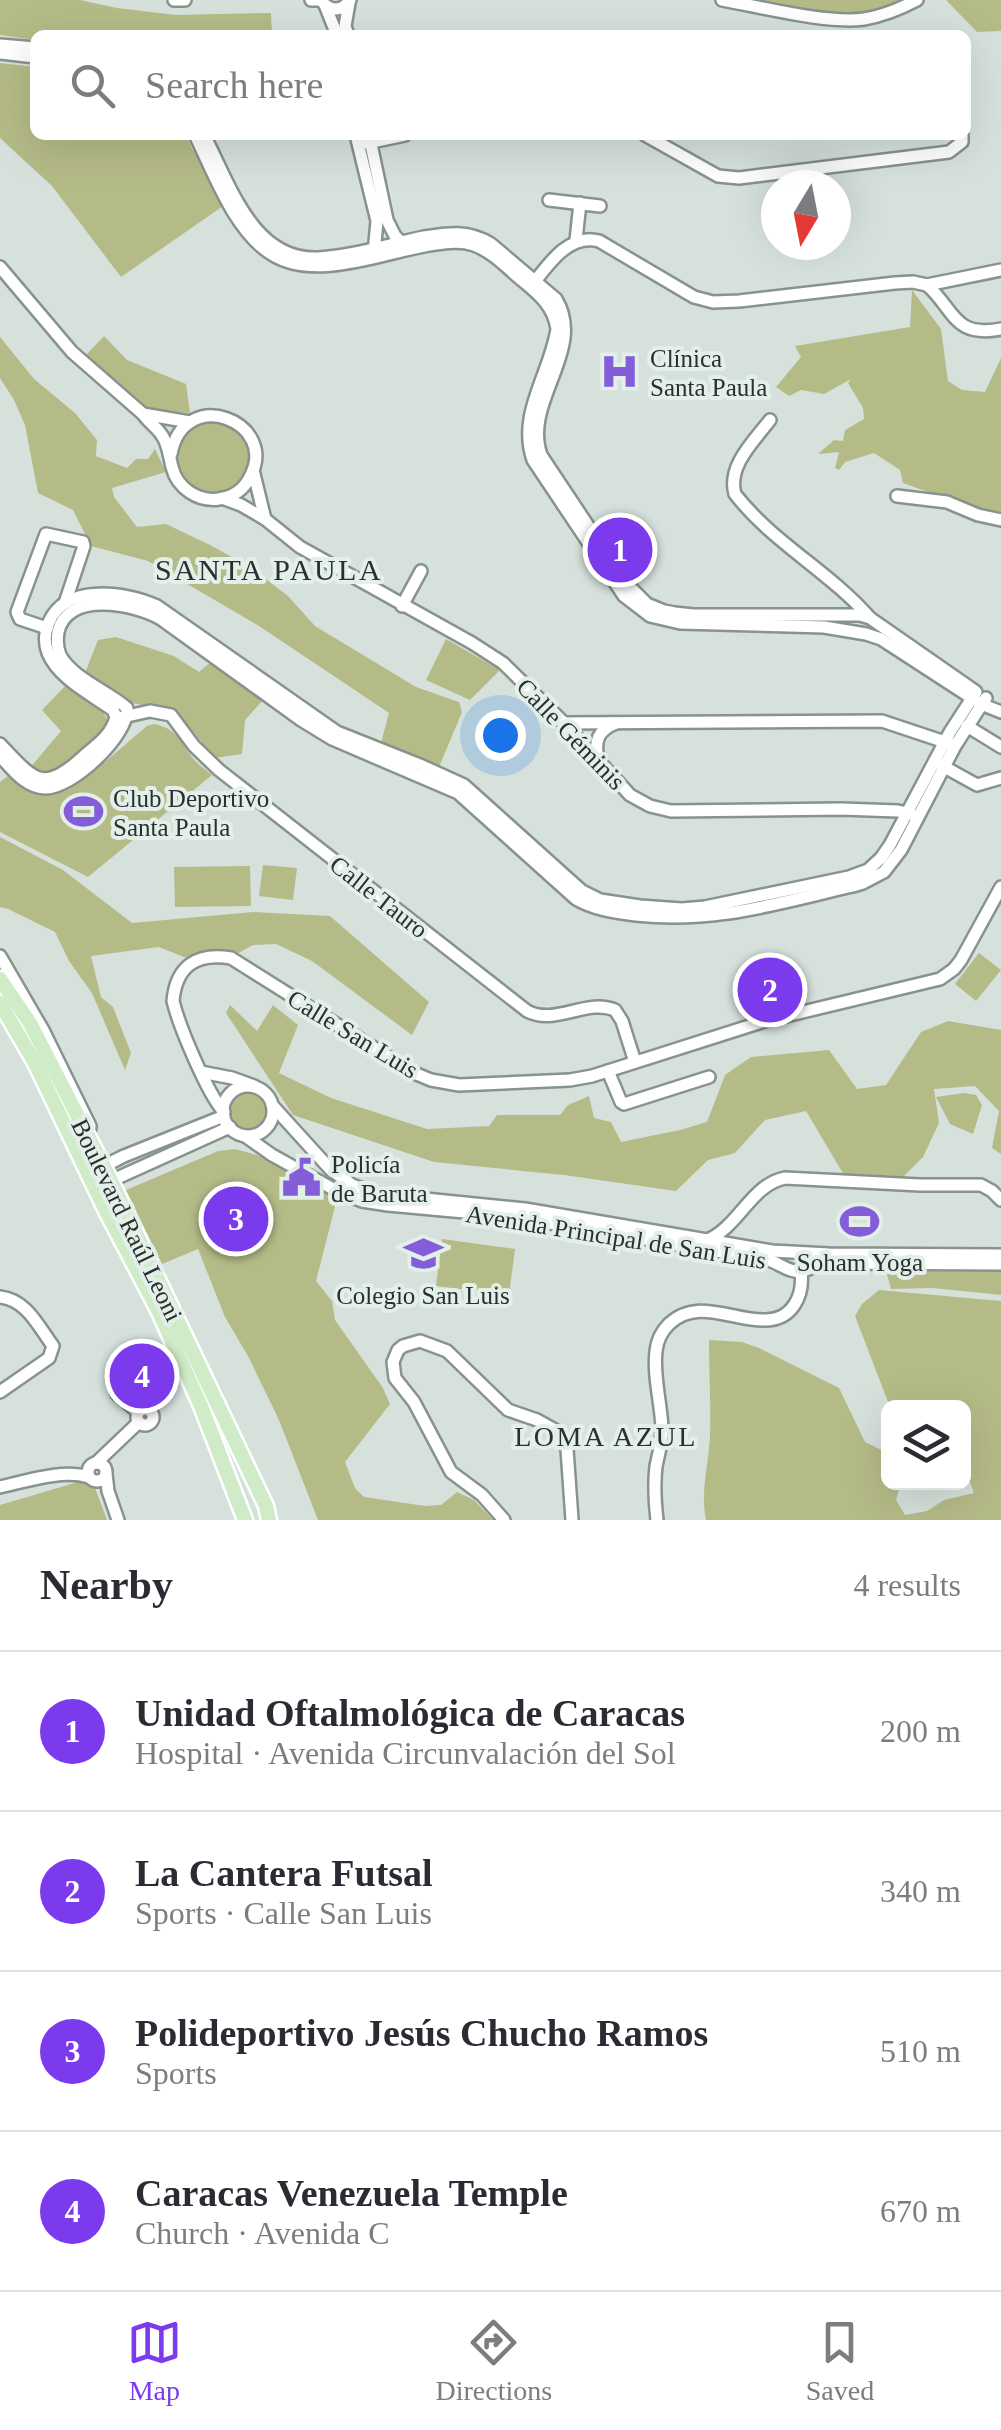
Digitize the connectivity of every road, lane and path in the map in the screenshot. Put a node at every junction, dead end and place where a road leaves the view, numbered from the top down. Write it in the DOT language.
graph roads {
  1 [pos="174,0"];
  2 [pos="185,0"];
  3 [pos="310,0"];
  4 [pos="722,0"];
  5 [pos="917,0"];
  6 [pos="350,1"];
  7 [pos="323,2"];
  8 [pos="335,30"];
  9 [pos="347,30"];
  10 [pos="0,44"];
  11 [pos="30,47"];
  12 [pos="0,53"];
  13 [pos="30,56"];
  14 [pos="197,140"];
  15 [pos="207,140"];
  16 [pos="363,140"];
  17 [pos="363,140"];
  18 [pos="655,140"];
  19 [pos="962,140"];
  20 [pos="549,200"];
  21 [pos="580,204"];
  22 [pos="600,206"];
  23 [pos="576,240"];
  24 [pos="404,246"];
  25 [pos="374,253"];
  26 [pos="0,266"];
  27 [pos="1001,270"];
  28 [pos="533,284"];
  29 [pos="927,285"];
  30 [pos="1001,329"];
  31 [pos="143,414"];
  32 [pos="770,420"];
  33 [pos="190,422"];
  34 [pos="171,454"];
  35 [pos="253,470"];
  36 [pos="896,496"];
  37 [pos="222,498"];
  38 [pos="265,519"];
  39 [pos="1001,520"];
  40 [pos="421,571"];
  41 [pos="844,593"];
  42 [pos="65,604"];
  43 [pos="402,606"];
  44 [pos="846,614"];
  45 [pos="870,618"];
  46 [pos="47,628"];
  47 [pos="846,629"];
  48 [pos="866,634"];
  49 [pos="981,704"];
  50 [pos="122,717"];
  51 [pos="617,722"];
  52 [pos="564,723"];
  53 [pos="956,737"];
  54 [pos="0,744"];
  55 [pos="1001,747"];
  56 [pos="0,756"];
  57 [pos="599,764"];
  58 [pos="940,765"];
  59 [pos="1001,778"];
  60 [pos="912,815"];
  61 [pos="1001,887"];
  62 [pos="763,902"];
  63 [pos="0,956"];
  64 [pos="0,979"];
  65 [pos="0,1003"];
  66 [pos="634,1062"];
  67 [pos="608,1071"];
  68 [pos="201,1072"];
  69 [pos="709,1077"];
  70 [pos="257,1088"];
  71 [pos="272,1105"];
  72 [pos="226,1118"];
  73 [pos="244,1136"];
  74 [pos="88,1137"];
  75 [pos="107,1174"];
  76 [pos="92,1181"];
  77 [pos="1001,1200"];
  78 [pos="730,1226"];
  79 [pos="706,1240"];
  80 [pos="739,1246"];
  81 [pos="804,1253"];
  82 [pos="1001,1255"];
  83 [pos="1001,1264"];
  84 [pos="804,1271"];
  85 [pos="0,1297"];
  86 [pos="0,1392"];
  87 [pos="117,1394"];
  88 [pos="98,1472"];
  89 [pos="0,1487"];
  90 [pos="118,1520"];
  91 [pos="245,1520"];
  92 [pos="269,1520"];
  93 [pos="504,1520"];
  94 [pos="572,1520"];
  95 [pos="656,1520"];
  1 -- 2 [label="street"];
  3 -- 7 [label="street"];
  4 -- 5 [label="street"];
  6 -- 7 [label="street"];
  6 -- 9 [label="street"];
  7 -- 8 [label="street"];
  10 -- 11 [label="street"];
  12 -- 13 [label="street"];
  14 -- 25 [label="street"];
  15 -- 25 [label="street"];
  16 -- 25 [label="street"];
  17 -- 24 [label="street"];
  18 -- 19 [label="street"];
  20 -- 21 [label="street"];
  21 -- 22 [label="street"];
  21 -- 23 [label="street"];
  23 -- 28 [label="street"];
  23 -- 29 [label="street"];
  24 -- 25 [label="street"];
  24 -- 28 [label="street"];
  26 -- 31 [label="street, Calle Géminis"];
  27 -- 29 [label="street"];
  28 -- 44 [label="street"];
  28 -- 47 [label="street"];
  29 -- 30 [label="street"];
  31 -- 33 [label="street"];
  31 -- 34 [label="street, Calle Géminis"];
  32 -- 41 [label="street"];
  33 -- 34 [label="street"];
  33 -- 35 [label="street"];
  34 -- 37 [label="street, Calle Géminis"];
  35 -- 37 [label="street"];
  35 -- 38 [label="street"];
  36 -- 39 [label="street"];
  37 -- 38 [label="street, Calle Géminis"];
  38 -- 43 [label="street, Calle Géminis"];
  40 -- 43 [label="street"];
  41 -- 44 [label="street"];
  41 -- 45 [label="street"];
  42 -- 46 [label="street"];
  42 -- 46 [label="street"];
  42 -- 62 [label="street"];
  43 -- 52 [label="street, Calle Géminis"];
  44 -- 45 [label="street"];
  44 -- 47 [label="street"];
  45 -- 48 [label="street"];
  45 -- 49 [label="street"];
  46 -- 50 [label="street"];
  47 -- 48 [label="street"];
  48 -- 49 [label="street"];
  49 -- 53 [label="street"];
  50 -- 54 [label="street"];
  50 -- 56 [label="street"];
  50 -- 62 [label="street"];
  50 -- 66 [label="street, Calle Tauro"];
  51 -- 52 [label="street"];
  51 -- 53 [label="street"];
  51 -- 57 [label="street"];
  52 -- 57 [label="street, Calle Géminis"];
  53 -- 55 [label="street"];
  53 -- 58 [label="street"];
  57 -- 60 [label="street, Calle Géminis"];
  58 -- 59 [label="street"];
  58 -- 60 [label="street"];
  60 -- 62 [label="street"];
  61 -- 66 [label="street, Calle San Luis"];
  63 -- 74 [label="street"];
  64 -- 74 [label="main road, Boulevard Raúl Leoni"];
  65 -- 76 [label="main road, Boulevard Raúl Leoni"];
  66 -- 67 [label="street, Calle San Luis"];
  67 -- 68 [label="street, Calle San Luis"];
  67 -- 69 [label="street"];
  68 -- 70 [label="street"];
  68 -- 72 [label="street, Calle San Luis"];
  70 -- 71 [label="street"];
  70 -- 72 [label="street"];
  71 -- 73 [label="street"];
  71 -- 79 [label="street, Avenida Principal de San Luis"];
  72 -- 73 [label="street"];
  72 -- 75 [label="street"];
  73 -- 84 [label="street, Avenida Principal de San Luis"];
  74 -- 75 [label="main road, Boulevard Raúl Leoni"];
  75 -- 76 [label="street"];
  75 -- 92 [label="main road, Boulevard Raúl Leoni"];
  76 -- 91 [label="main road, Boulevard Raúl Leoni"];
  77 -- 78 [label="street"];
  78 -- 79 [label="street"];
  78 -- 80 [label="street"];
  79 -- 80 [label="street, Avenida Principal de San Luis"];
  80 -- 81 [label="street, Avenida Principal de San Luis"];
  81 -- 82 [label="street, Avenida Principal de San Luis"];
  81 -- 84 [label="street"];
  83 -- 84 [label="street, Avenida Principal de San Luis"];
  84 -- 95 [label="street"];
  85 -- 86 [label="street"];
  87 -- 88 [label="street"];
  88 -- 89 [label="street"];
  88 -- 90 [label="street"];
  93 -- 94 [label="street"];
}
